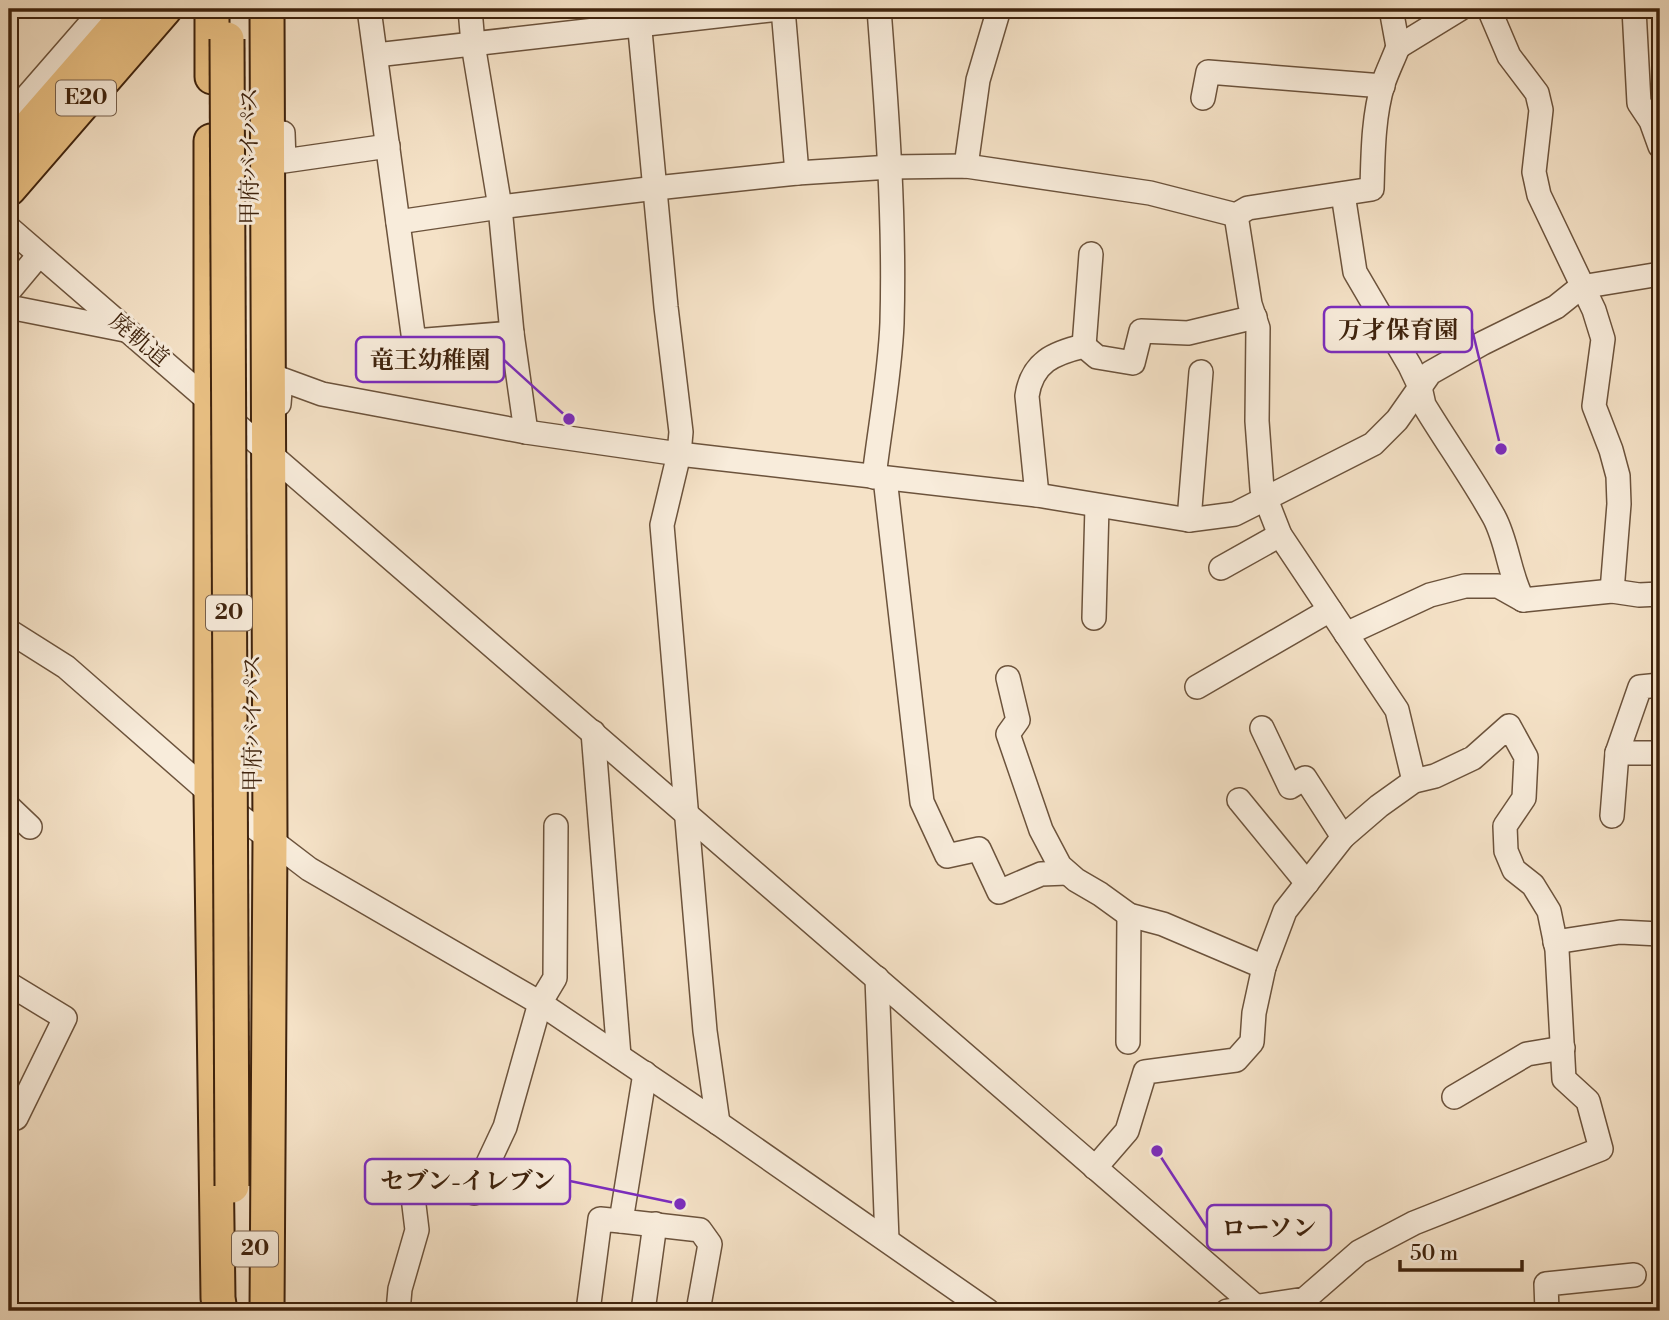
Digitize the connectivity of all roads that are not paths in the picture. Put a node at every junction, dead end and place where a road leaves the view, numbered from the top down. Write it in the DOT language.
graph roads {
  1 [pos="103,9"];
  2 [pos="132,9"];
  3 [pos="165,9"];
  4 [pos="212,9"];
  5 [pos="249,9"];
  6 [pos="267,9"];
  7 [pos="281,9"];
  8 [pos="369,9"];
  9 [pos="470,9"];
  10 [pos="781,9"];
  11 [pos="879,9"];
  12 [pos="999,9"];
  13 [pos="1391,9"];
  14 [pos="1460,9"];
  15 [pos="1489,9"];
  16 [pos="1634,9"];
  17 [pos="639,17"];
  18 [pos="234,31"];
  19 [pos="473,44"];
  20 [pos="1398,47"];
  21 [pos="376,55"];
  22 [pos="1383,86"];
  23 [pos="1203,99"];
  24 [pos="9,117"];
  25 [pos="388,146"];
  26 [pos="1660,146"];
  27 [pos="9,150"];
  28 [pos="966,166"];
  29 [pos="891,167"];
  30 [pos="797,173"];
  31 [pos="656,188"];
  32 [pos="9,189"];
  33 [pos="1343,194"];
  34 [pos="500,207"];
  35 [pos="1236,215"];
  36 [pos="398,222"];
  37 [pos="9,228"];
  38 [pos="1091,254"];
  39 [pos="39,255"];
  40 [pos="1660,274"];
  41 [pos="1581,287"];
  42 [pos="9,291"];
  43 [pos="9,307"];
  44 [pos="1255,317"];
  45 [pos="128,331"];
  46 [pos="512,333"];
  47 [pos="1084,346"];
  48 [pos="1201,372"];
  49 [pos="1420,387"];
  50 [pos="210,400"];
  51 [pos="526,432"];
  52 [pos="679,454"];
  53 [pos="272,456"];
  54 [pos="880,477"];
  55 [pos="1037,495"];
  56 [pos="1266,498"];
  57 [pos="1097,506"];
  58 [pos="1189,520"];
  59 [pos="1280,535"];
  60 [pos="1221,568"];
  61 [pos="1612,591"];
  62 [pos="1660,594"];
  63 [pos="1523,600"];
  64 [pos="1330,610"];
  65 [pos="1094,618"];
  66 [pos="9,631"];
  67 [pos="1346,634"];
  68 [pos="1008,678"];
  69 [pos="1660,685"];
  70 [pos="1196,687"];
  71 [pos="1262,728"];
  72 [pos="593,732"];
  73 [pos="1617,753"];
  74 [pos="1660,753"];
  75 [pos="1413,781"];
  76 [pos="211,794"];
  77 [pos="1239,800"];
  78 [pos="9,807"];
  79 [pos="685,812"];
  80 [pos="1612,816"];
  81 [pos="556,826"];
  82 [pos="30,827"];
  83 [pos="1343,837"];
  84 [pos="270,840"];
  85 [pos="1067,873"];
  86 [pos="1307,883"];
  87 [pos="1129,915"];
  88 [pos="1660,934"];
  89 [pos="1555,942"];
  90 [pos="1264,967"];
  91 [pos="877,978"];
  92 [pos="9,984"];
  93 [pos="540,1003"];
  94 [pos="1128,1042"];
  95 [pos="1563,1048"];
  96 [pos="619,1056"];
  97 [pos="645,1073"];
  98 [pos="1454,1097"];
  99 [pos="9,1115"];
  100 [pos="718,1124"];
  101 [pos="1095,1168"];
  102 [pos="244,1186"];
  103 [pos="621,1221"];
  104 [pos="655,1224"];
  105 [pos="887,1240"];
  106 [pos="1634,1275"];
  107 [pos="1258,1309"];
  108 [pos="220,1311"];
  109 [pos="233,1311"];
  110 [pos="254,1311"];
  111 [pos="267,1311"];
  112 [pos="398,1311"];
  113 [pos="588,1311"];
  114 [pos="643,1311"];
  115 [pos="698,1311"];
  116 [pos="989,1311"];
  117 [pos="1227,1311"];
  118 [pos="1547,1311"];
  1 -- 24 [label="street"];
  2 -- 27 [label="highway, E20"];
  3 -- 32 [label="highway, E20"];
  4 -- 50 [label="highway"];
  5 -- 18 [label="highway, 甲府バイパス / 20"];
  6 -- 53 [label="highway"];
  7 -- 25 [label="street"];
  8 -- 21 [label="street"];
  9 -- 19 [label="street"];
  10 -- 17 [label="street"];
  10 -- 30 [label="street"];
  11 -- 29 [label="street"];
  12 -- 28 [label="street"];
  13 -- 20 [label="street"];
  14 -- 20 [label="street"];
  15 -- 41 [label="street"];
  16 -- 26 [label="street"];
  17 -- 19 [label="street"];
  17 -- 31 [label="street"];
  18 -- 102 [label="highway, 甲府バイパス / 20"];
  19 -- 21 [label="street"];
  19 -- 34 [label="street"];
  20 -- 22 [label="street"];
  21 -- 25 [label="street"];
  22 -- 23 [label="street"];
  22 -- 33 [label="street"];
  25 -- 36 [label="street"];
  28 -- 29 [label="street"];
  28 -- 35 [label="street"];
  29 -- 30 [label="street"];
  29 -- 54 [label="street"];
  30 -- 31 [label="street"];
  31 -- 34 [label="street"];
  31 -- 52 [label="street"];
  33 -- 35 [label="street"];
  33 -- 49 [label="street"];
  34 -- 36 [label="street"];
  34 -- 46 [label="street"];
  35 -- 44 [label="street"];
  36 -- 46 [label="street"];
  37 -- 39 [label="street, 廃軌道"];
  38 -- 47 [label="street"];
  39 -- 42 [label="street"];
  39 -- 45 [label="street, 廃軌道"];
  40 -- 41 [label="street"];
  41 -- 49 [label="street"];
  41 -- 61 [label="street"];
  43 -- 45 [label="street"];
  44 -- 47 [label="street"];
  44 -- 56 [label="street"];
  45 -- 50 [label="street, 廃軌道"];
  46 -- 51 [label="street"];
  47 -- 55 [label="street"];
  48 -- 58 [label="street"];
  49 -- 56 [label="street"];
  49 -- 63 [label="street"];
  50 -- 53 [label="street, 廃軌道"];
  50 -- 76 [label="highway"];
  51 -- 52 [label="street"];
  51 -- 53 [label="street"];
  52 -- 54 [label="street"];
  52 -- 79 [label="street"];
  53 -- 72 [label="street, 廃軌道"];
  53 -- 84 [label="highway"];
  54 -- 55 [label="street"];
  54 -- 85 [label="street"];
  55 -- 57 [label="street"];
  56 -- 58 [label="street"];
  56 -- 59 [label="street"];
  57 -- 58 [label="street"];
  57 -- 65 [label="street"];
  59 -- 60 [label="street"];
  59 -- 64 [label="street"];
  61 -- 62 [label="street"];
  61 -- 63 [label="street"];
  63 -- 67 [label="street"];
  64 -- 67 [label="street"];
  64 -- 70 [label="street"];
  66 -- 76 [label="street"];
  67 -- 75 [label="street"];
  68 -- 85 [label="street"];
  69 -- 73 [label="street"];
  71 -- 83 [label="street"];
  72 -- 79 [label="street, 廃軌道"];
  72 -- 96 [label="street"];
  73 -- 74 [label="street"];
  73 -- 80 [label="street"];
  75 -- 83 [label="street"];
  75 -- 89 [label="street"];
  76 -- 84 [label="street"];
  76 -- 108 [label="highway"];
  77 -- 86 [label="street"];
  78 -- 82 [label="street"];
  79 -- 91 [label="street, 廃軌道"];
  79 -- 100 [label="street"];
  81 -- 93 [label="street"];
  83 -- 86 [label="street"];
  84 -- 93 [label="street"];
  84 -- 111 [label="highway"];
  85 -- 87 [label="street"];
  86 -- 90 [label="street"];
  87 -- 90 [label="street"];
  87 -- 94 [label="street"];
  88 -- 89 [label="street"];
  89 -- 95 [label="street"];
  90 -- 101 [label="street"];
  91 -- 101 [label="street, 廃軌道"];
  91 -- 105 [label="street"];
  92 -- 99 [label="street"];
  93 -- 96 [label="street"];
  93 -- 112 [label="street"];
  95 -- 98 [label="street"];
  95 -- 107 [label="street"];
  96 -- 97 [label="street"];
  97 -- 100 [label="street"];
  97 -- 103 [label="street"];
  100 -- 105 [label="street"];
  101 -- 107 [label="street, 廃軌道"];
  102 -- 109 [label="highway, 甲府バイパス / 20"];
  102 -- 110 [label="highway, 甲府バイパス / 20"];
  103 -- 104 [label="street"];
  103 -- 113 [label="street"];
  104 -- 114 [label="street"];
  104 -- 115 [label="street"];
  105 -- 116 [label="street"];
  106 -- 118 [label="street"];
  107 -- 117 [label="street"];
}
